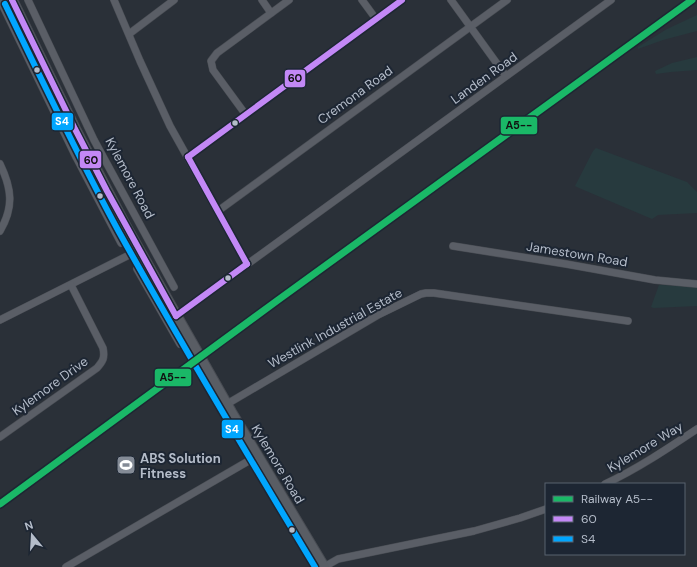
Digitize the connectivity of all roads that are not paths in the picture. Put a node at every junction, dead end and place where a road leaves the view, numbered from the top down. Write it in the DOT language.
graph roads {
  1 [pos="0,0"];
  2 [pos="12,0"];
  3 [pos="28,0"];
  4 [pos="114,0"];
  5 [pos="174,0"];
  6 [pos="262,0"];
  7 [pos="288,0"];
  8 [pos="362,0"];
  9 [pos="402,0"];
  10 [pos="451,0"];
  11 [pos="507,0"];
  12 [pos="611,0"];
  13 [pos="18,11"];
  14 [pos="271,13"];
  15 [pos="8,16"];
  16 [pos="376,19"];
  17 [pos="470,26"];
  18 [pos="129,34"];
  19 [pos="44,35"];
  20 [pos="31,40"];
  21 [pos="506,76"];
  22 [pos="62,103"];
  23 [pos="52,108"];
  24 [pos="246,115"];
  25 [pos="86,123"];
  26 [pos="75,129"];
  27 [pos="188,157"];
  28 [pos="0,164"];
  29 [pos="218,210"];
  30 [pos="0,231"];
  31 [pos="121,243"];
  32 [pos="453,246"];
  33 [pos="139,250"];
  34 [pos="247,264"];
  35 [pos="137,269"];
  36 [pos="152,272"];
  37 [pos="142,278"];
  38 [pos="697,284"];
  39 [pos="70,285"];
  40 [pos="174,287"];
  41 [pos="176,316"];
  42 [pos="0,320"];
  43 [pos="628,321"];
  44 [pos="186,332"];
  45 [pos="227,404"];
  46 [pos="697,429"];
  47 [pos="0,437"];
  48 [pos="257,456"];
  49 [pos="607,483"];
  50 [pos="545,509"];
  51 [pos="66,567"];
  52 [pos="324,567"];
  1 -- 15 [label="street"];
  2 -- 13 [label="main road, Kylemore Road"];
  3 -- 19 [label="street, Kylemore Road"];
  4 -- 18 [label="street"];
  5 -- 18 [label="street"];
  6 -- 14 [label="street"];
  7 -- 14 [label="street"];
  8 -- 16 [label="street"];
  9 -- 16 [label="street"];
  10 -- 17 [label="street"];
  11 -- 17 [label="street, Cremona Road"];
  12 -- 21 [label="street, Landen Road"];
  13 -- 15 [label="street"];
  13 -- 20 [label="main road, Kylemore Road"];
  14 -- 24 [label="street"];
  15 -- 23 [label="street"];
  16 -- 24 [label="street"];
  17 -- 21 [label="street"];
  17 -- 29 [label="street, Cremona Road"];
  18 -- 27 [label="street"];
  19 -- 20 [label="street"];
  19 -- 25 [label="street, Kylemore Road"];
  20 -- 22 [label="main road, Kylemore Road"];
  21 -- 34 [label="street, Landen Road"];
  22 -- 23 [label="street"];
  22 -- 26 [label="main road, Kylemore Road"];
  23 -- 31 [label="street"];
  24 -- 27 [label="street"];
  25 -- 26 [label="street"];
  25 -- 40 [label="street, Kylemore Road"];
  26 -- 33 [label="main road, Kylemore Road"];
  27 -- 29 [label="street"];
  28 -- 30 [label="street"];
  29 -- 34 [label="street"];
  32 -- 38 [label="street, Jamestown Road"];
  33 -- 36 [label="main road, Kylemore Road"];
  33 -- 39 [label="street"];
  34 -- 41 [label="street, Landen Road"];
  35 -- 37 [label="street"];
  36 -- 37 [label="street"];
  36 -- 41 [label="main road, Kylemore Road"];
  37 -- 44 [label="street"];
  39 -- 42 [label="street"];
  39 -- 47 [label="street, Kylemore Drive"];
  41 -- 44 [label="main road, Kylemore Road"];
  43 -- 45 [label="street, Westlink Industrial Estate"];
  44 -- 45 [label="main road, Kylemore Road"];
  45 -- 48 [label="main road, Kylemore Road"];
  46 -- 49 [label="street, Kylemore Way"];
  48 -- 51 [label="street"];
  48 -- 52 [label="main road, Kylemore Road"];
  50 -- 52 [label="street"];
}
